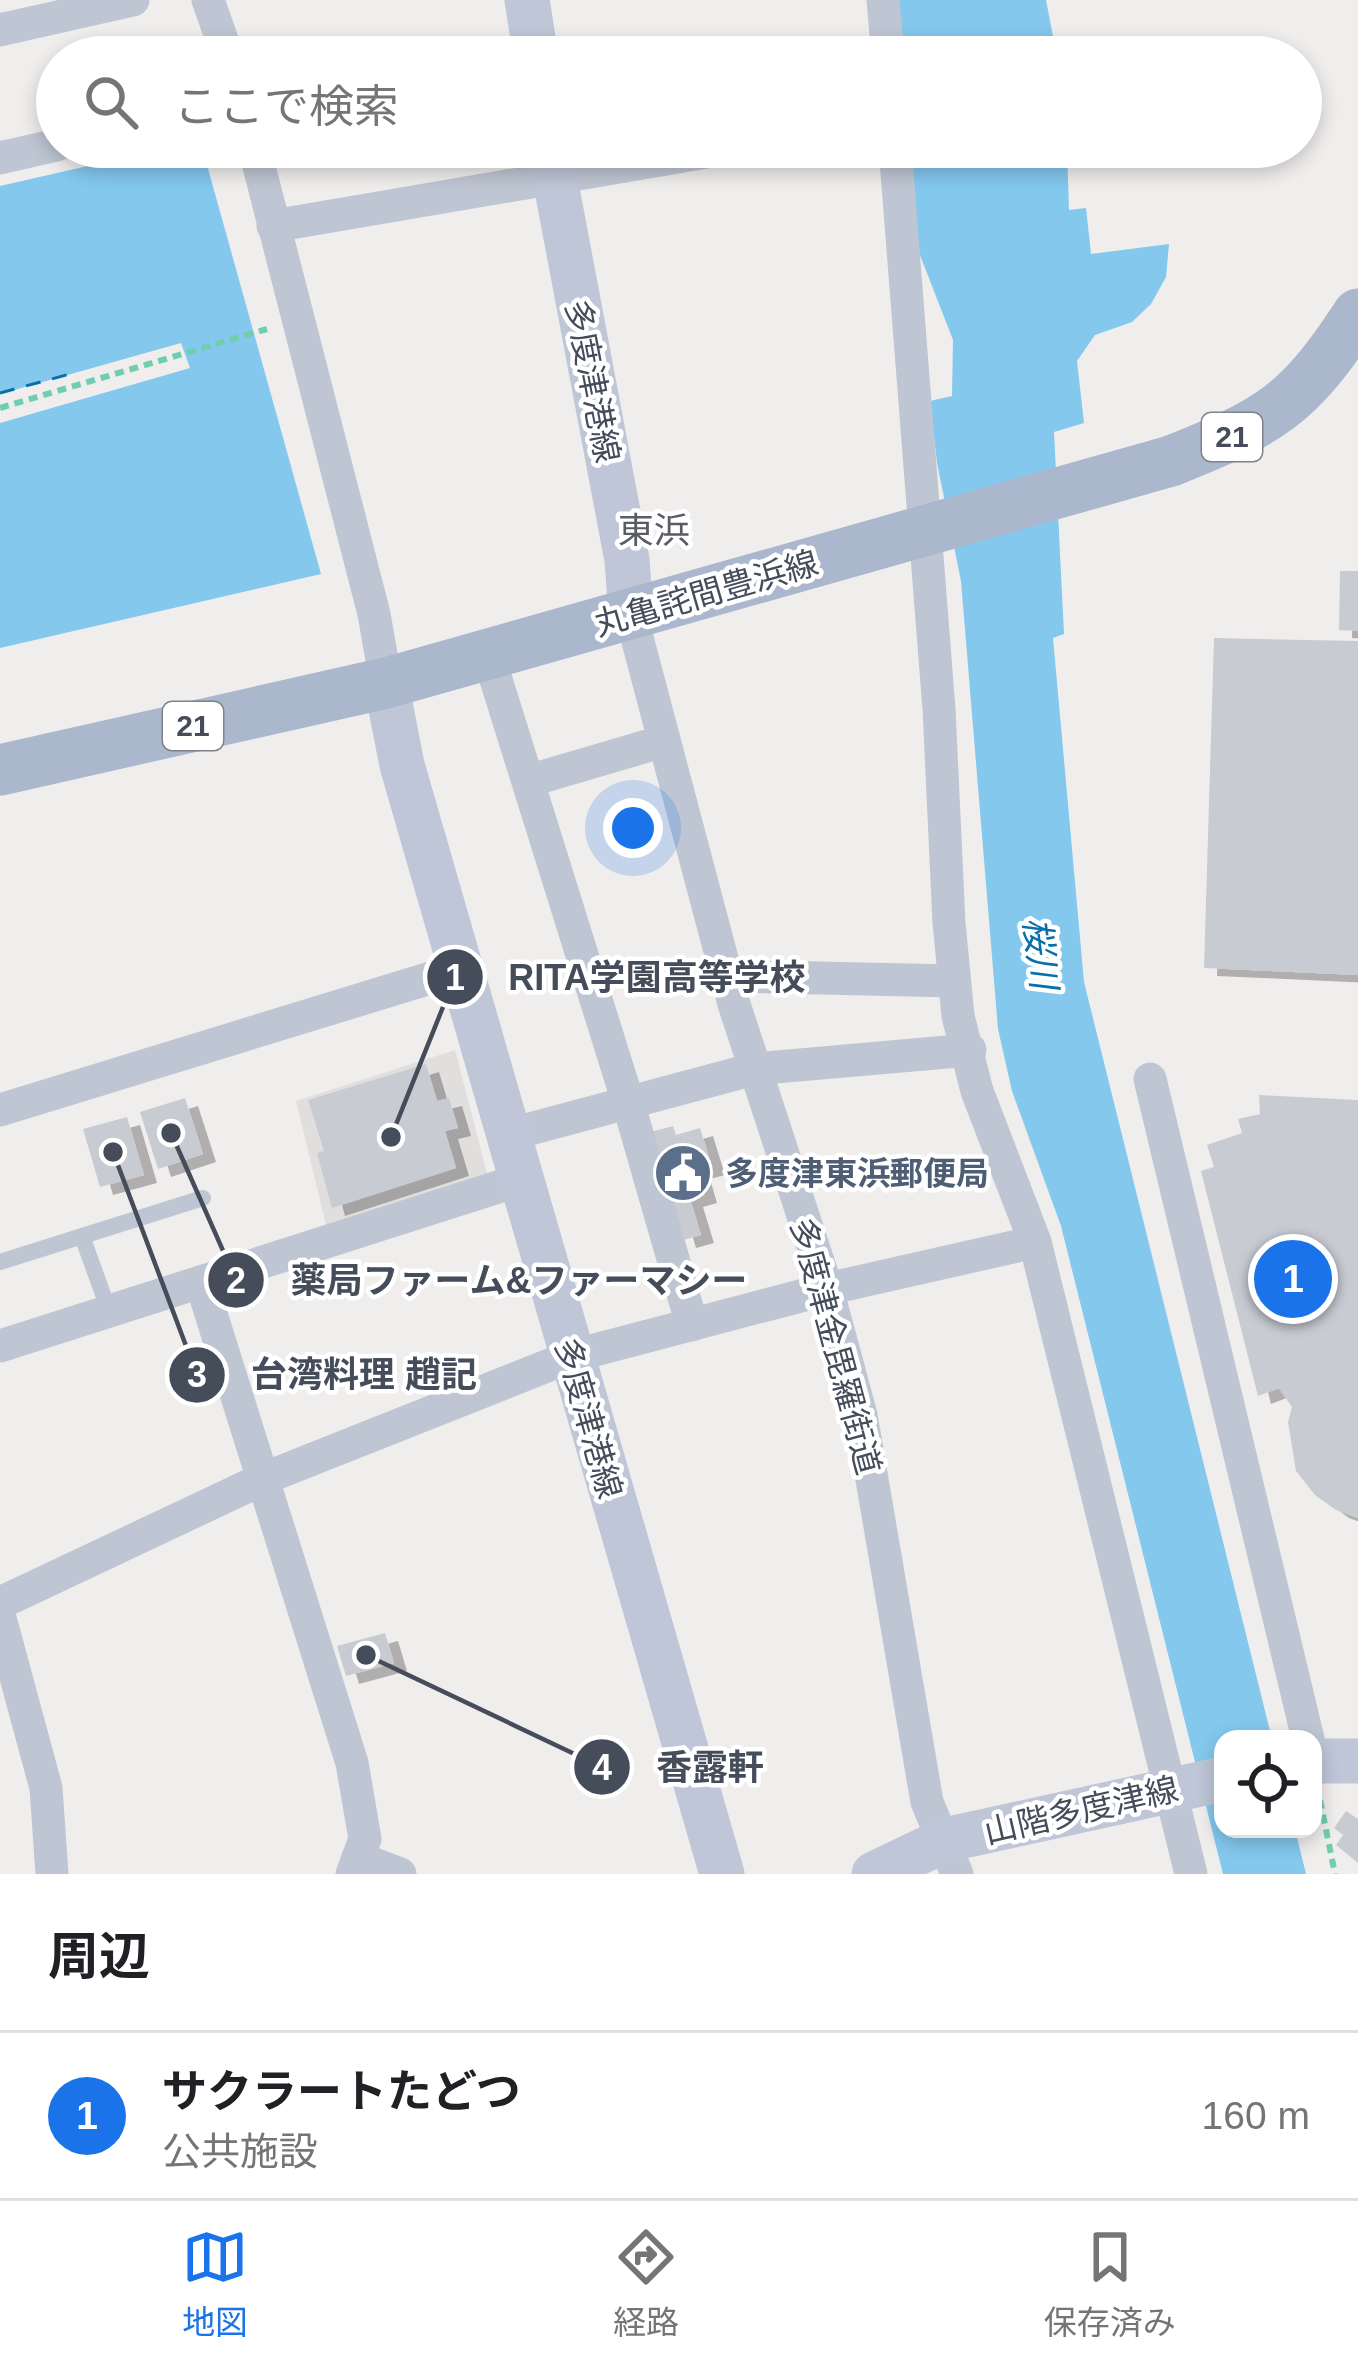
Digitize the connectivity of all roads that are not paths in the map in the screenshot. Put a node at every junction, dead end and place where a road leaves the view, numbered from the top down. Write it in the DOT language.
graph roads {
  1 [pos="133,0"];
  2 [pos="208,0"];
  3 [pos="527,0"];
  4 [pos="883,0"];
  5 [pos="0,30"];
  6 [pos="221,36"];
  7 [pos="533,36"];
  8 [pos="886,36"];
  9 [pos="36,150"];
  10 [pos="0,158"];
  11 [pos="259,168"];
  12 [pos="534,168"];
  13 [pos="553,168"];
  14 [pos="897,168"];
  15 [pos="273,226"];
  16 [pos="1358,314"];
  17 [pos="925,529"];
  18 [pos="631,616"];
  19 [pos="488,654"];
  20 [pos="386,683"];
  21 [pos="664,741"];
  22 [pos="0,770"];
  23 [pos="528,782"];
  24 [pos="463,968"];
  25 [pos="727,976"];
  26 [pos="954,981"];
  27 [pos="970,1050"];
  28 [pos="754,1069"];
  29 [pos="1150,1079"];
  30 [pos="628,1102"];
  31 [pos="0,1110"];
  32 [pos="507,1135"];
  33 [pos="520,1180"];
  34 [pos="203,1198"];
  35 [pos="82,1236"];
  36 [pos="1035,1242"];
  37 [pos="0,1262"];
  38 [pos="201,1282"];
  39 [pos="827,1289"];
  40 [pos="109,1312"];
  41 [pos="692,1325"];
  42 [pos="0,1346"];
  43 [pos="572,1357"];
  44 [pos="265,1478"];
  45 [pos="0,1603"];
  46 [pos="0,1618"];
  47 [pos="1306,1730"];
  48 [pos="1322,1760"];
  49 [pos="1358,1761"];
  50 [pos="1214,1781"];
  51 [pos="1167,1790"];
  52 [pos="951,1857"];
  53 [pos="355,1866"];
  54 [pos="52,1874"];
  55 [pos="400,1874"];
  56 [pos="722,1874"];
  57 [pos="874,1874"];
  58 [pos="1190,1874"];
  1 -- 5 [label="street"];
  2 -- 6 [label="street"];
  3 -- 7 [label="main road"];
  4 -- 8 [label="street"];
  9 -- 10 [label="street"];
  11 -- 15 [label="street"];
  12 -- 15 [label="street"];
  13 -- 18 [label="main road, 多度津港線"];
  14 -- 17 [label="street"];
  15 -- 20 [label="street"];
  16 -- 17 [label="main road, 丸亀詫間豊浜線 / 21"];
  17 -- 18 [label="main road, 丸亀詫間豊浜線 / 21"];
  17 -- 26 [label="street"];
  18 -- 19 [label="main road, 丸亀詫間豊浜線 / 21"];
  18 -- 21 [label="street, 多度津金毘羅街道"];
  19 -- 20 [label="main road, 丸亀詫間豊浜線 / 21"];
  19 -- 23 [label="street"];
  20 -- 22 [label="main road, 丸亀詫間豊浜線 / 21"];
  20 -- 24 [label="main road, 多度津港線"];
  21 -- 23 [label="street"];
  21 -- 25 [label="street, 多度津金毘羅街道"];
  23 -- 30 [label="street"];
  24 -- 31 [label="street"];
  24 -- 32 [label="main road, 多度津港線"];
  25 -- 26 [label="street"];
  25 -- 28 [label="street, 多度津金毘羅街道"];
  26 -- 27 [label="street"];
  27 -- 28 [label="street"];
  27 -- 36 [label="street"];
  28 -- 30 [label="street"];
  28 -- 39 [label="street, 多度津金毘羅街道"];
  29 -- 47 [label="street"];
  30 -- 32 [label="street"];
  30 -- 41 [label="street"];
  32 -- 33 [label="main road, 多度津港線"];
  33 -- 38 [label="street"];
  33 -- 43 [label="main road, 多度津港線"];
  34 -- 35 [label="lane"];
  35 -- 37 [label="lane"];
  35 -- 40 [label="lane"];
  36 -- 39 [label="street"];
  36 -- 51 [label="street"];
  38 -- 40 [label="street"];
  38 -- 44 [label="street"];
  39 -- 41 [label="street"];
  39 -- 52 [label="street, 多度津金毘羅街道"];
  40 -- 42 [label="street"];
  41 -- 43 [label="street"];
  43 -- 44 [label="street"];
  43 -- 56 [label="main road, 多度津港線"];
  44 -- 45 [label="street"];
  44 -- 53 [label="street"];
  46 -- 54 [label="street"];
  48 -- 49 [label="main road"];
  50 -- 51 [label="main road, 山階多度津線"];
  51 -- 52 [label="main road, 山階多度津線"];
  51 -- 58 [label="street"];
  52 -- 57 [label="main road, 山階多度津線"];
  53 -- 55 [label="street"];
}
